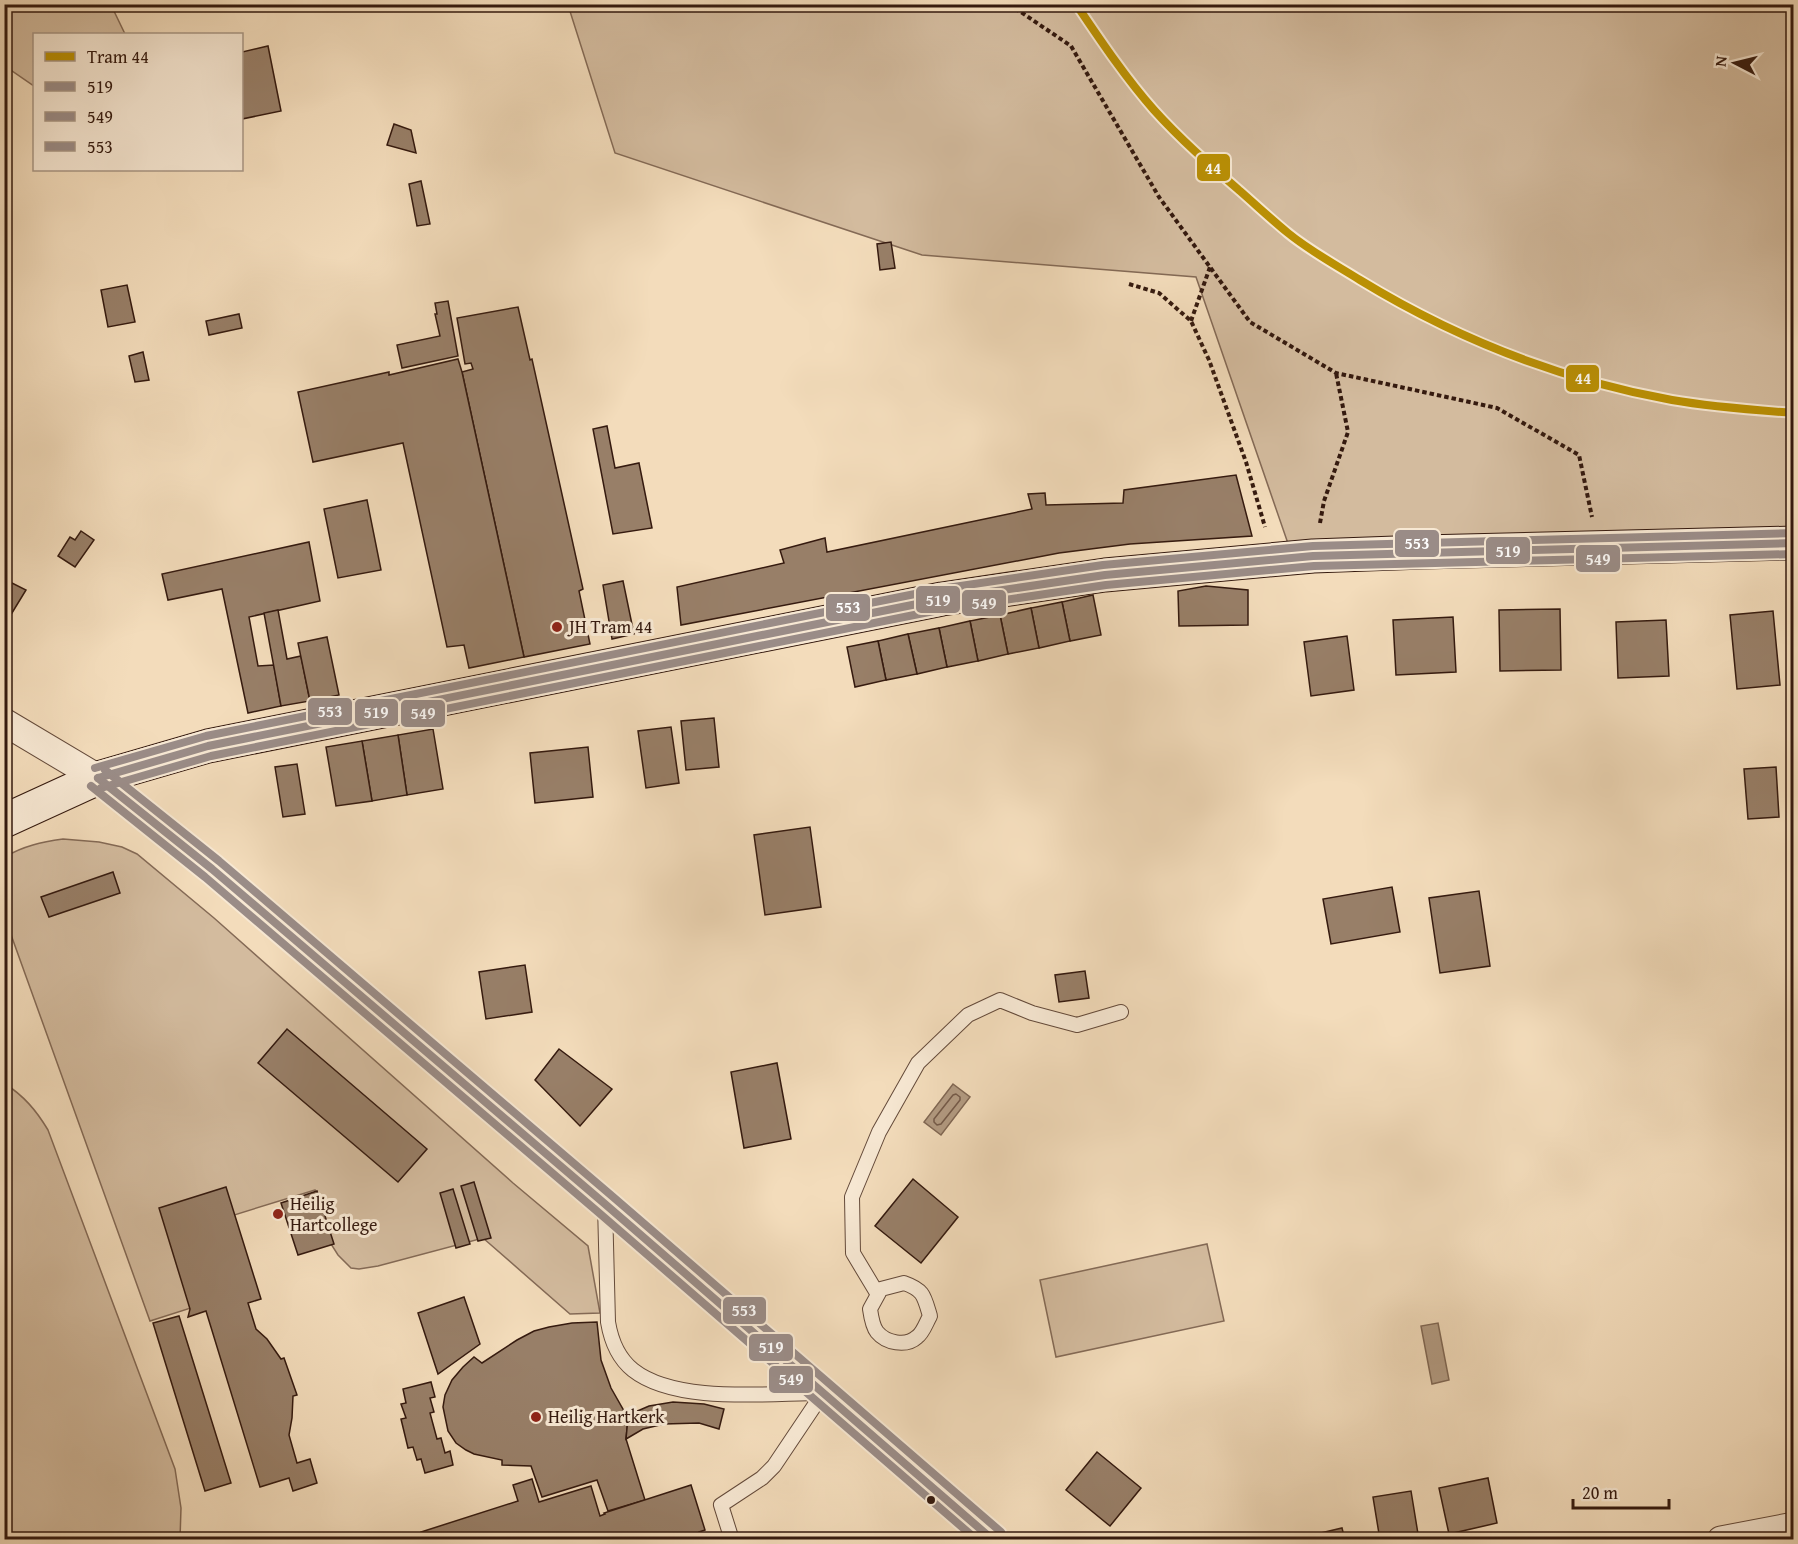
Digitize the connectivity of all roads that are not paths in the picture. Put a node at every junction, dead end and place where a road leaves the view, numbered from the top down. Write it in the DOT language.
graph roads {
  1 [pos="1794,543"];
  2 [pos="4,722"];
  3 [pos="98,778"];
  4 [pos="4,821"];
  5 [pos="1121,1012"];
  6 [pos="605,1204"];
  7 [pos="877,1293"];
  8 [pos="823,1393"];
  9 [pos="1794,1526"];
  10 [pos="732,1539"];
  11 [pos="994,1539"];
  12 [pos="1721,1539"];
  1 -- 3 [label="street"];
  2 -- 3 [label="street"];
  3 -- 4 [label="street"];
  3 -- 6 [label="street"];
  5 -- 7 [label="lane"];
  6 -- 8 [label="street"];
  6 -- 8 [label="lane"];
  7 -- 7 [label="lane"];
  8 -- 10 [label="lane"];
  8 -- 11 [label="street"];
  9 -- 12 [label="street"];
}
